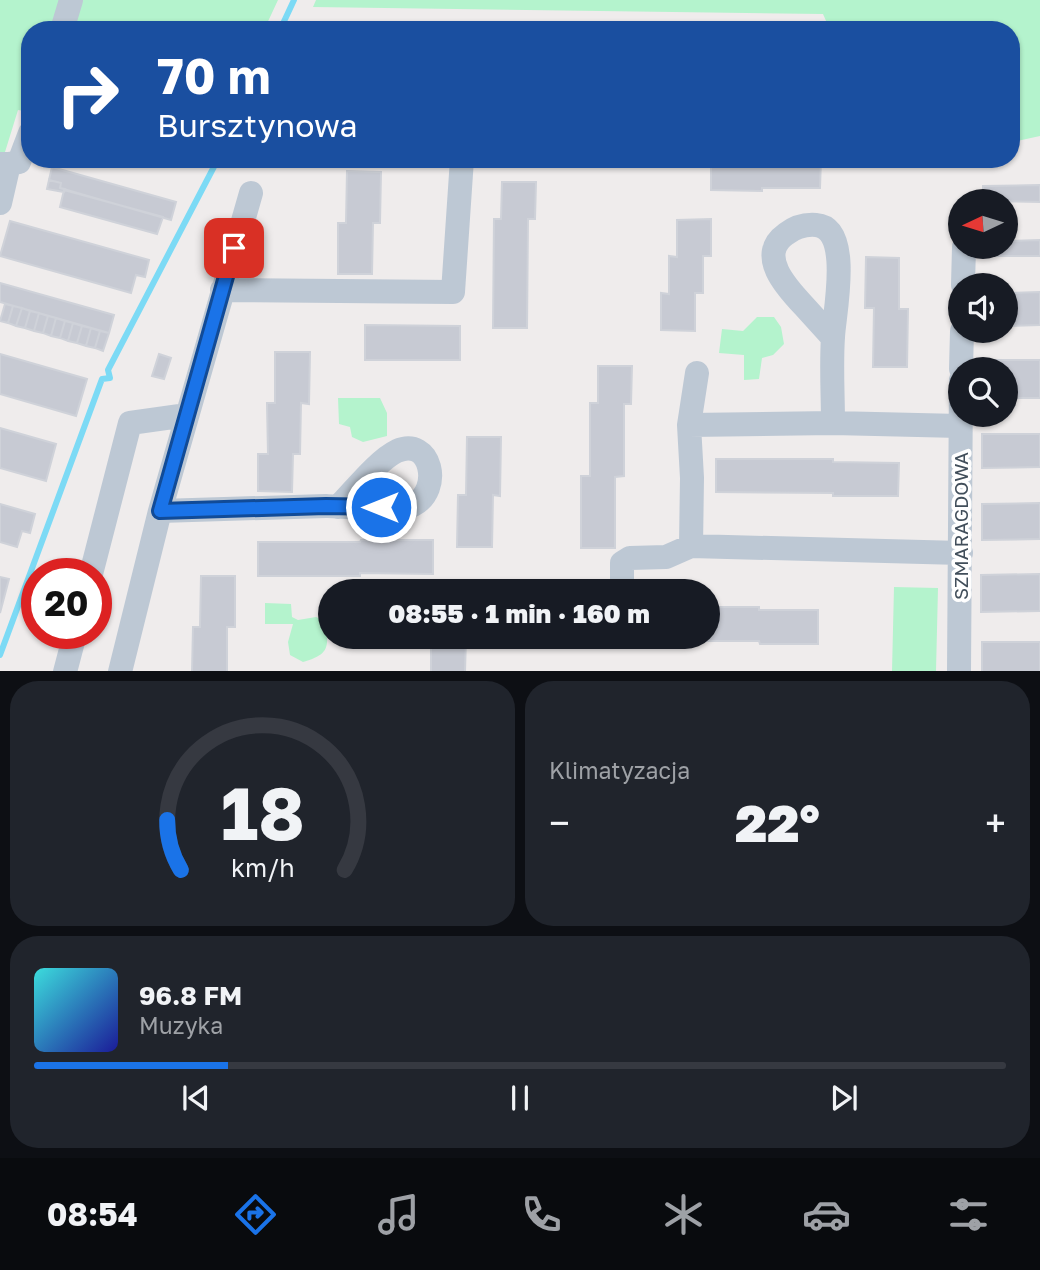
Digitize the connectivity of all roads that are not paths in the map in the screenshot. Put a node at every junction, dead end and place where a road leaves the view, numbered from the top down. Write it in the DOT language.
graph roads {
  1 [pos="71,0"];
  2 [pos="65,21"];
  3 [pos="21,157"];
  4 [pos="4,164"];
  5 [pos="461,168"];
  6 [pos="251,193"];
  7 [pos="0,204"];
  8 [pos="222,290"];
  9 [pos="832,338"];
  10 [pos="697,373"];
  11 [pos="187,415"];
  12 [pos="833,424"];
  13 [pos="689,425"];
  14 [pos="948,426"];
  15 [pos="960,427"];
  16 [pos="338,507"];
  17 [pos="160,511"];
  18 [pos="691,546"];
  19 [pos="961,554"];
  20 [pos="95,558"];
  21 [pos="622,579"];
  22 [pos="71,649"];
  23 [pos="65,671"];
  24 [pos="120,671"];
  25 [pos="959,671"];
  1 -- 2 [label="street"];
  3 -- 4 [label="street"];
  4 -- 7 [label="street"];
  5 -- 8 [label="street"];
  6 -- 8 [label="street"];
  8 -- 11 [label="street"];
  9 -- 12 [label="street"];
  10 -- 13 [label="street"];
  11 -- 17 [label="street"];
  11 -- 20 [label="street"];
  12 -- 13 [label="street"];
  12 -- 14 [label="street"];
  13 -- 18 [label="street"];
  15 -- 19 [label="street, SZMARAGDOWA"];
  16 -- 17 [label="street"];
  17 -- 24 [label="street"];
  18 -- 19 [label="street"];
  18 -- 21 [label="street"];
  19 -- 25 [label="street, SZMARAGDOWA"];
  22 -- 23 [label="street"];
}
